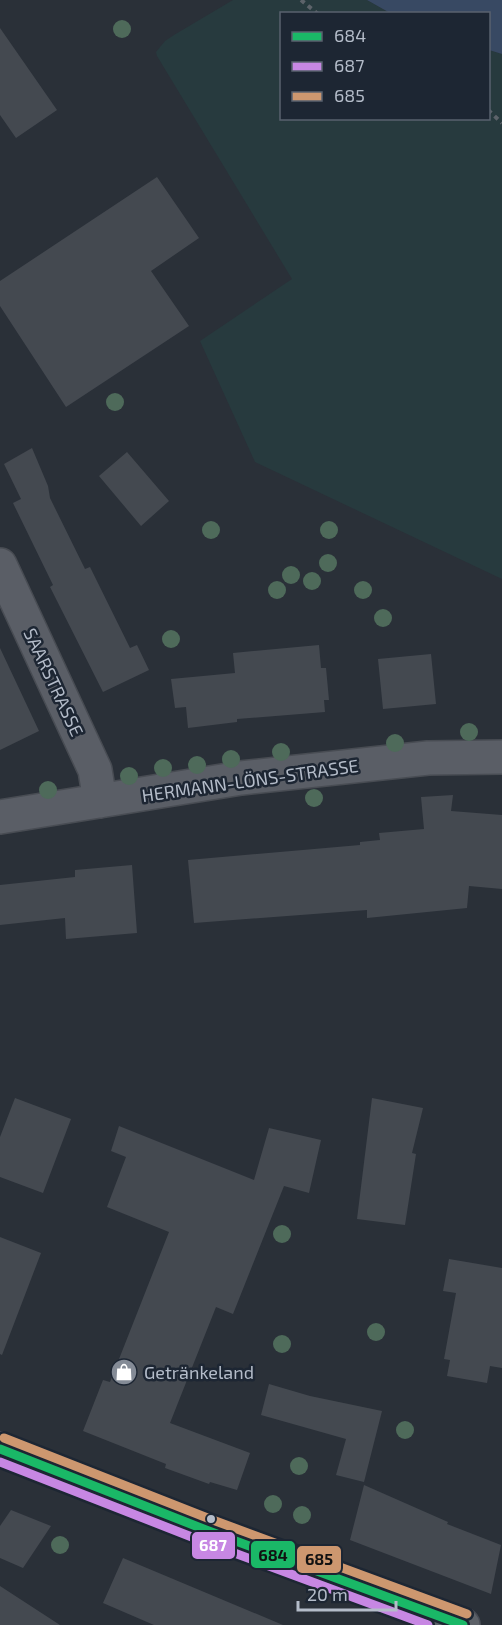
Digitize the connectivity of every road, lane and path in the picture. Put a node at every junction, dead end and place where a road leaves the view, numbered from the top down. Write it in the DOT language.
graph roads {
  1 [pos="301,0"];
  2 [pos="316,12"];
  3 [pos="490,111"];
  4 [pos="502,123"];
  5 [pos="0,565"];
  6 [pos="502,757"];
  7 [pos="100,801"];
  8 [pos="0,818"];
  9 [pos="0,1449"];
  10 [pos="463,1625"];
  1 -- 2 [label="path"];
  3 -- 4 [label="path"];
  5 -- 7 [label="street, SAARSTRASSE"];
  6 -- 7 [label="street, HERMANN-LÖNS-STRASSE"];
  7 -- 8 [label="street, HERMANN-LÖNS-STRASSE"];
  9 -- 10 [label="main road"];
}
